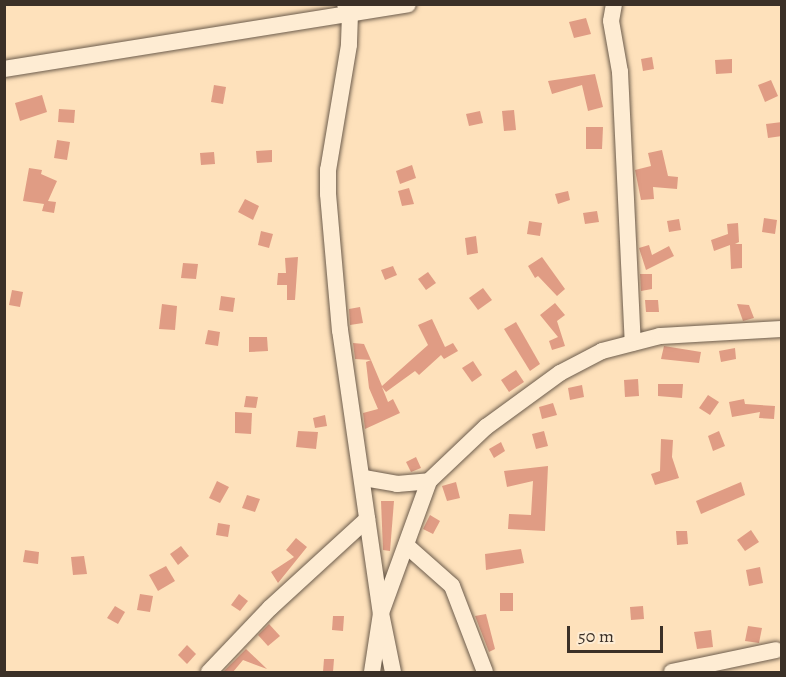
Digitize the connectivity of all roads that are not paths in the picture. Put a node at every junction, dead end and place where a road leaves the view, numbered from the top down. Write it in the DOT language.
graph roads {
  1 [pos="408,4"];
  2 [pos="614,4"];
  3 [pos="347,9"];
  4 [pos="4,69"];
  5 [pos="782,329"];
  6 [pos="633,343"];
  7 [pos="364,478"];
  8 [pos="429,481"];
  9 [pos="367,519"];
  10 [pos="407,546"];
  11 [pos="381,613"];
  12 [pos="776,650"];
  13 [pos="209,672"];
  14 [pos="372,672"];
  15 [pos="393,672"];
  16 [pos="484,672"];
  17 [pos="672,672"];
  1 -- 3 [label="street"];
  2 -- 6 [label="street"];
  3 -- 4 [label="street"];
  3 -- 7 [label="street"];
  5 -- 6 [label="street"];
  6 -- 8 [label="street"];
  7 -- 8 [label="street"];
  7 -- 9 [label="street"];
  8 -- 10 [label="street"];
  9 -- 11 [label="street"];
  9 -- 13 [label="street"];
  10 -- 11 [label="street"];
  10 -- 16 [label="street"];
  11 -- 14 [label="street"];
  11 -- 15 [label="street"];
  12 -- 17 [label="street"];
}
